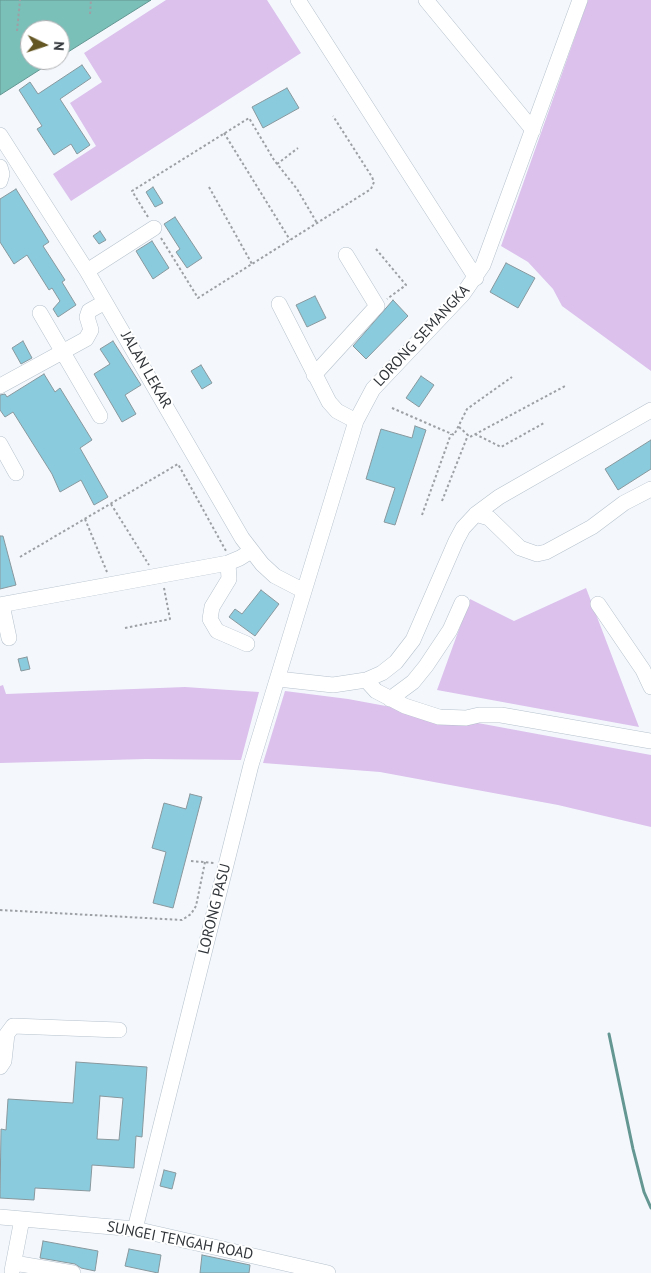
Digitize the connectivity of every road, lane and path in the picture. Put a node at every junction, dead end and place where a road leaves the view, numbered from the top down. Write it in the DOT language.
graph roads {
  1 [pos="20,0"];
  2 [pos="91,0"];
  3 [pos="298,0"];
  4 [pos="426,0"];
  5 [pos="580,0"];
  6 [pos="90,14"];
  7 [pos="17,31"];
  8 [pos="333,116"];
  9 [pos="533,130"];
  10 [pos="224,133"];
  11 [pos="0,135"];
  12 [pos="298,148"];
  13 [pos="277,164"];
  14 [pos="0,167"];
  15 [pos="0,182"];
  16 [pos="209,187"];
  17 [pos="317,223"];
  18 [pos="154,228"];
  19 [pos="290,240"];
  20 [pos="376,250"];
  21 [pos="346,255"];
  22 [pos="252,264"];
  23 [pos="87,271"];
  24 [pos="476,278"];
  25 [pos="105,302"];
  26 [pos="279,304"];
  27 [pos="377,306"];
  28 [pos="40,313"];
  29 [pos="63,352"];
  30 [pos="314,375"];
  31 [pos="512,377"];
  32 [pos="567,385"];
  33 [pos="0,386"];
  34 [pos="392,408"];
  35 [pos="651,410"];
  36 [pos="100,416"];
  37 [pos="356,421"];
  38 [pos="544,424"];
  39 [pos="459,427"];
  40 [pos="452,434"];
  41 [pos="475,434"];
  42 [pos="468,435"];
  43 [pos="0,444"];
  44 [pos="16,473"];
  45 [pos="651,489"];
  46 [pos="442,501"];
  47 [pos="111,504"];
  48 [pos="476,514"];
  49 [pos="422,515"];
  50 [pos="84,519"];
  51 [pos="250,551"];
  52 [pos="20,557"];
  53 [pos="228,563"];
  54 [pos="159,576"];
  55 [pos="113,585"];
  56 [pos="304,591"];
  57 [pos="462,603"];
  58 [pos="598,604"];
  59 [pos="1,605"];
  60 [pos="125,628"];
  61 [pos="9,638"];
  62 [pos="247,644"];
  63 [pos="278,679"];
  64 [pos="366,680"];
  65 [pos="651,687"];
  66 [pos="390,699"];
  67 [pos="651,741"];
  68 [pos="191,861"];
  69 [pos="205,862"];
  70 [pos="226,865"];
  71 [pos="0,910"];
  72 [pos="119,1030"];
  73 [pos="0,1067"];
  74 [pos="0,1217"];
  75 [pos="22,1219"];
  76 [pos="135,1229"];
  77 [pos="13,1268"];
  78 [pos="73,1273"];
  79 [pos="328,1273"];
  1 -- 7 [label="path"];
  2 -- 6 [label="path"];
  3 -- 24 [label="street"];
  4 -- 9 [label="street"];
  5 -- 9 [label="street, LORONG SEMANGKA"];
  8 -- 17 [label="path"];
  9 -- 24 [label="street, LORONG SEMANGKA"];
  10 -- 13 [label="path"];
  10 -- 18 [label="path"];
  10 -- 19 [label="path"];
  11 -- 23 [label="street, JALAN LEKAR"];
  12 -- 13 [label="path"];
  13 -- 17 [label="path"];
  14 -- 15 [label="street"];
  16 -- 22 [label="path"];
  17 -- 19 [label="path"];
  18 -- 22 [label="path"];
  18 -- 23 [label="street"];
  19 -- 22 [label="path"];
  20 -- 27 [label="path"];
  21 -- 27 [label="street"];
  23 -- 25 [label="street, JALAN LEKAR"];
  24 -- 37 [label="street, LORONG SEMANGKA"];
  25 -- 29 [label="street"];
  25 -- 51 [label="street, JALAN LEKAR"];
  26 -- 30 [label="street"];
  27 -- 30 [label="street"];
  28 -- 29 [label="street"];
  29 -- 33 [label="street"];
  29 -- 36 [label="street"];
  30 -- 37 [label="street"];
  31 -- 39 [label="path"];
  32 -- 41 [label="path"];
  34 -- 40 [label="path"];
  35 -- 48 [label="street"];
  37 -- 56 [label="street, LORONG SEMANGKA"];
  38 -- 41 [label="path"];
  39 -- 40 [label="path"];
  39 -- 42 [label="path"];
  40 -- 49 [label="path"];
  41 -- 42 [label="path"];
  42 -- 46 [label="path"];
  43 -- 44 [label="street"];
  45 -- 48 [label="street"];
  47 -- 50 [label="path"];
  47 -- 53 [label="path"];
  47 -- 54 [label="path"];
  48 -- 64 [label="street"];
  50 -- 52 [label="path"];
  50 -- 55 [label="path"];
  51 -- 53 [label="street"];
  51 -- 56 [label="street, JALAN LEKAR"];
  53 -- 54 [label="street"];
  53 -- 62 [label="street"];
  54 -- 55 [label="street"];
  54 -- 60 [label="path"];
  55 -- 59 [label="street"];
  56 -- 63 [label="street, LORONG PASU"];
  57 -- 66 [label="street"];
  58 -- 65 [label="street"];
  59 -- 61 [label="street"];
  63 -- 64 [label="street"];
  63 -- 70 [label="street, LORONG PASU"];
  64 -- 66 [label="street"];
  66 -- 67 [label="street"];
  68 -- 69 [label="path"];
  69 -- 70 [label="path"];
  69 -- 71 [label="path"];
  70 -- 76 [label="street, LORONG PASU"];
  72 -- 73 [label="street"];
  74 -- 75 [label="street, SUNGEI TENGAH ROAD"];
  75 -- 76 [label="street, SUNGEI TENGAH ROAD"];
  75 -- 77 [label="street"];
  76 -- 79 [label="street, SUNGEI TENGAH ROAD"];
  77 -- 78 [label="street"];
}
